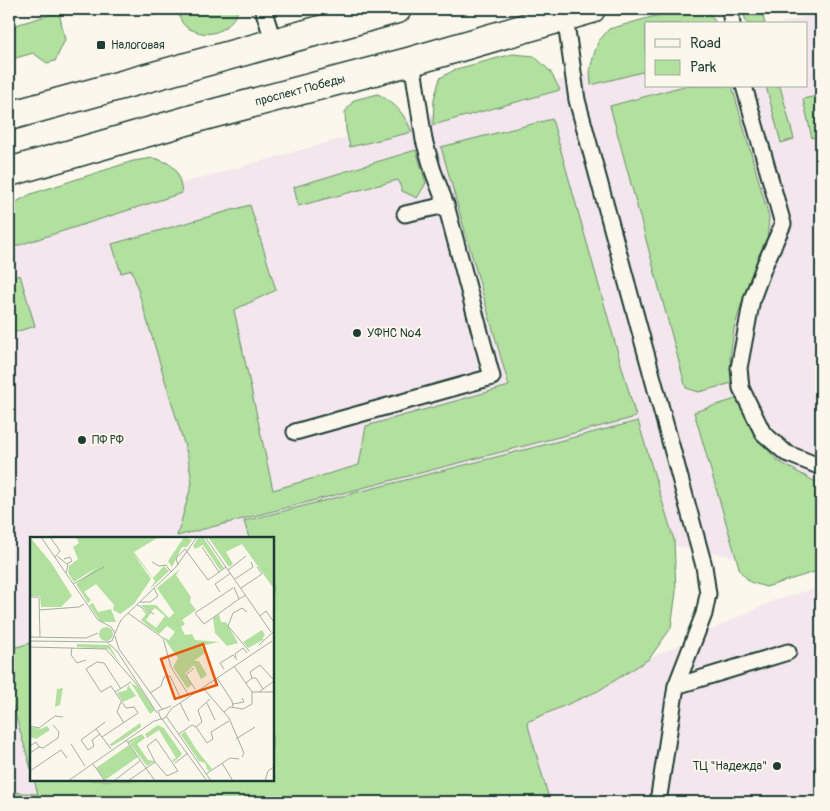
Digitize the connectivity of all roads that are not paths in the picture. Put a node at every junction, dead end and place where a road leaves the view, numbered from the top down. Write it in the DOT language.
graph roads {
  1 [pos="263,9"];
  2 [pos="397,9"];
  3 [pos="592,9"];
  4 [pos="730,9"];
  5 [pos="565,16"];
  6 [pos="732,22"];
  7 [pos="274,43"];
  8 [pos="412,60"];
  9 [pos="745,88"];
  10 [pos="9,116"];
  11 [pos="9,172"];
  12 [pos="446,205"];
  13 [pos="405,214"];
  14 [pos="295,432"];
  15 [pos="821,467"];
  16 [pos="788,652"];
  17 [pos="676,686"];
  18 [pos="658,802"];
  1 -- 7 [label="lane"];
  2 -- 7 [label="main road"];
  3 -- 5 [label="main road, проспект Победы"];
  4 -- 6 [label="lane"];
  5 -- 8 [label="main road, проспект Победы"];
  5 -- 17 [label="lane"];
  7 -- 10 [label="main road"];
  8 -- 11 [label="main road, проспект Победы"];
  8 -- 12 [label="lane"];
  9 -- 15 [label="lane"];
  12 -- 13 [label="lane"];
  12 -- 14 [label="lane"];
  16 -- 17 [label="lane"];
  17 -- 18 [label="lane"];
}
